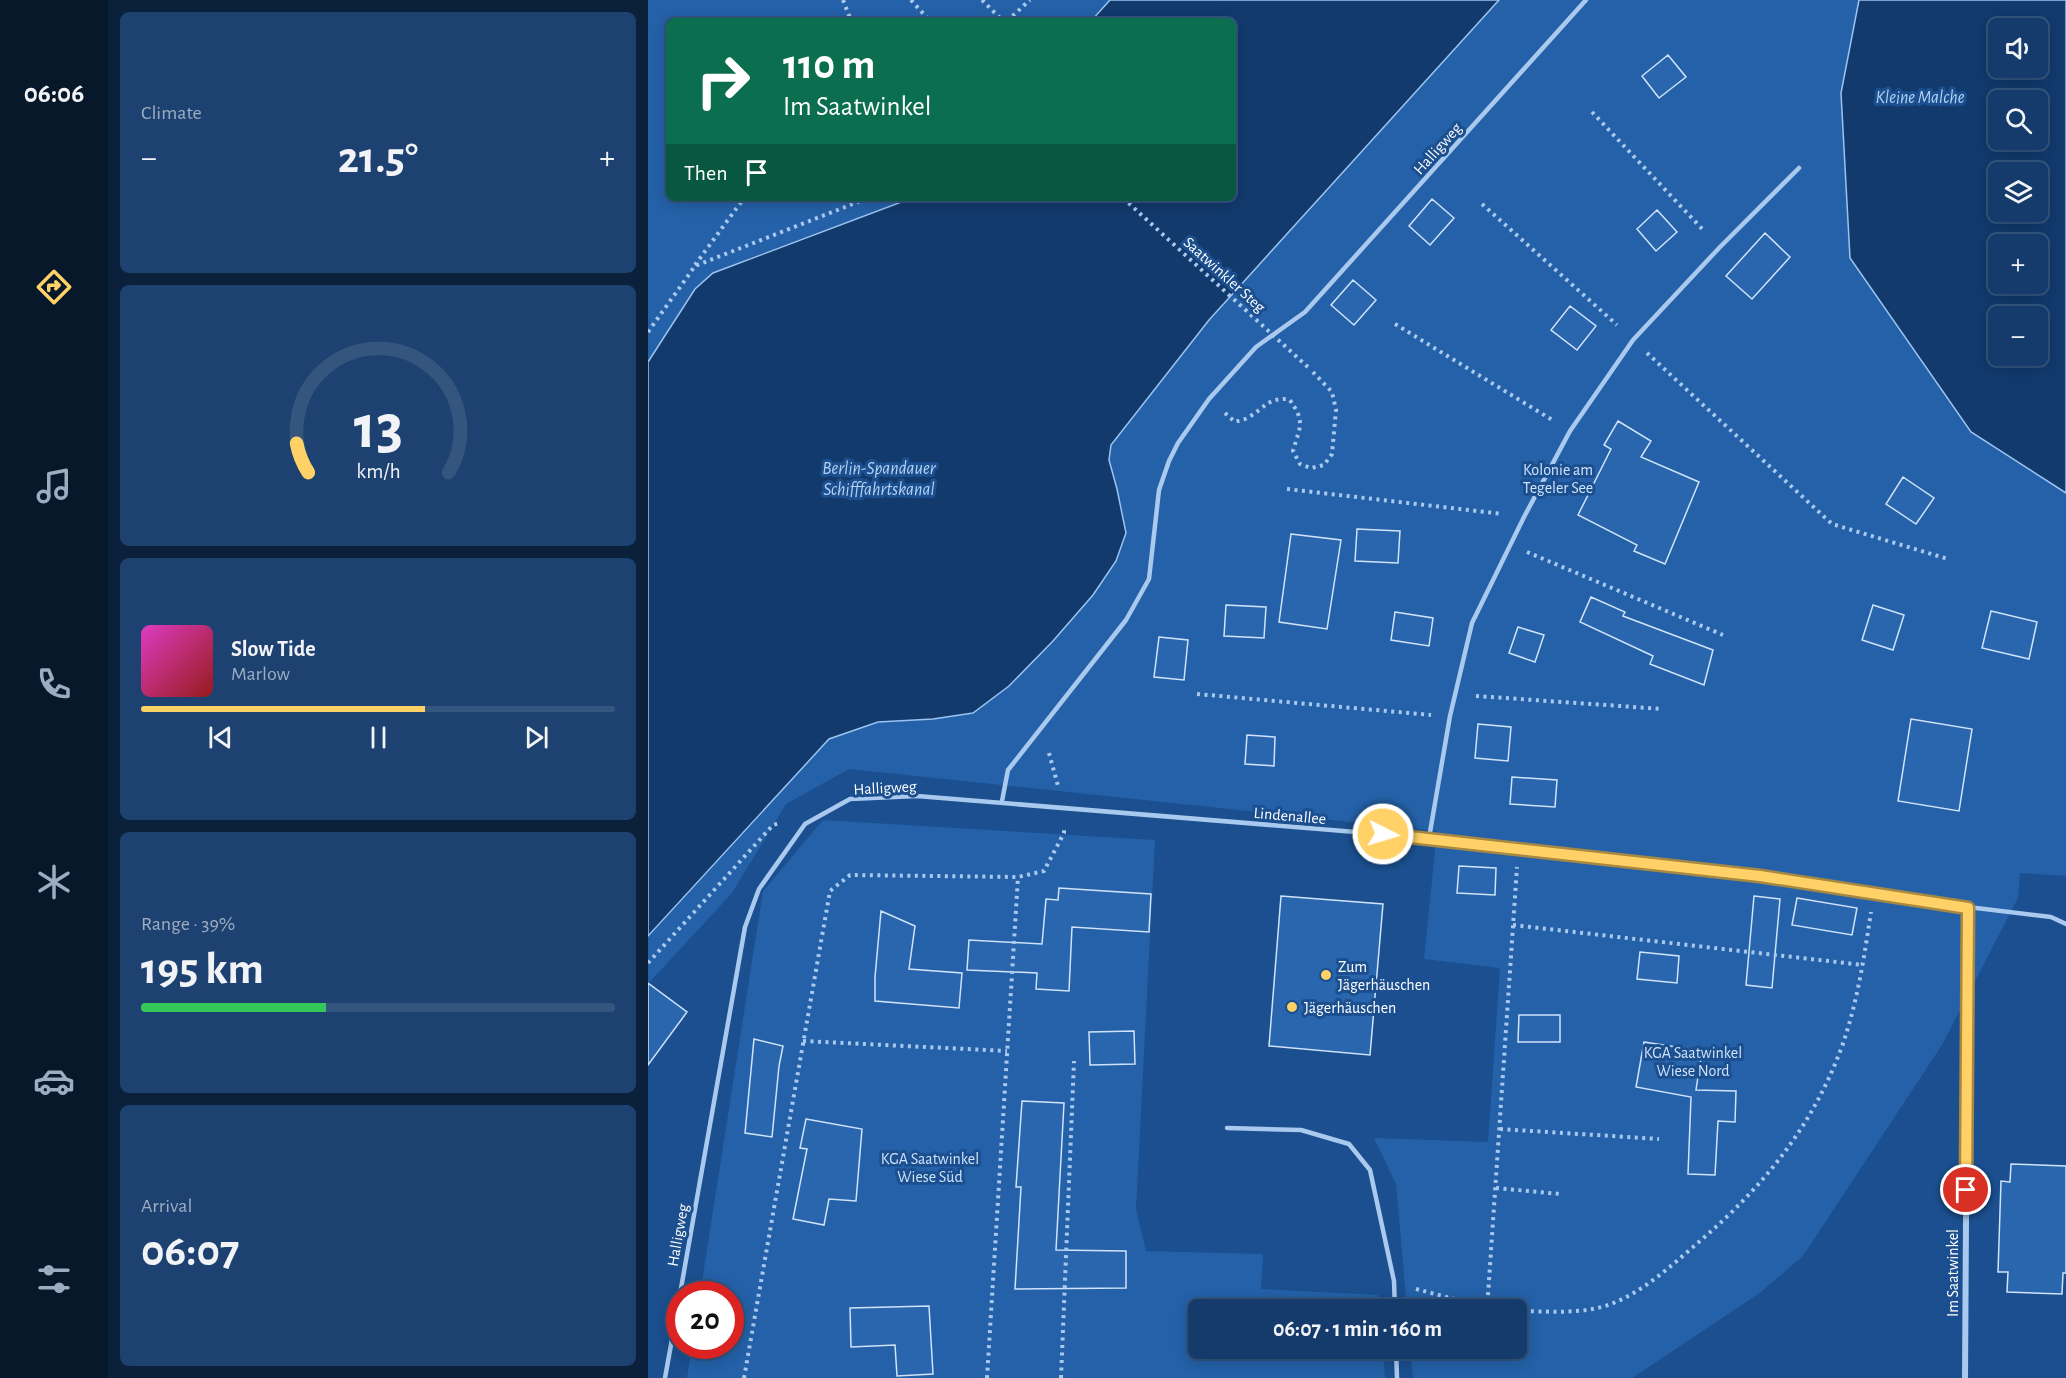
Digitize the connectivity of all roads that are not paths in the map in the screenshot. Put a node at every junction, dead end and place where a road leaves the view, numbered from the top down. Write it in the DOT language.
graph roads {
  1 [pos="1586,0"];
  2 [pos="1799,168"];
  3 [pos="1002,801"];
  4 [pos="1429,838"];
  5 [pos="1968,908"];
  6 [pos="2066,924"];
  7 [pos="1227,1128"];
  8 [pos="682,1281"];
  9 [pos="1395,1299"];
  10 [pos="669,1359"];
  11 [pos="1396,1359"];
  12 [pos="666,1378"];
  13 [pos="1397,1378"];
  14 [pos="1965,1378"];
  1 -- 3 [label="lane, Halligweg"];
  2 -- 4 [label="lane"];
  3 -- 4 [label="lane, Lindenallee"];
  3 -- 8 [label="lane, Halligweg"];
  4 -- 5 [label="lane, Lindenallee"];
  5 -- 6 [label="lane"];
  5 -- 14 [label="street, Im Saatwinkel"];
  7 -- 9 [label="lane"];
  10 -- 12 [label="lane, Halligweg"];
  11 -- 13 [label="lane"];
}
